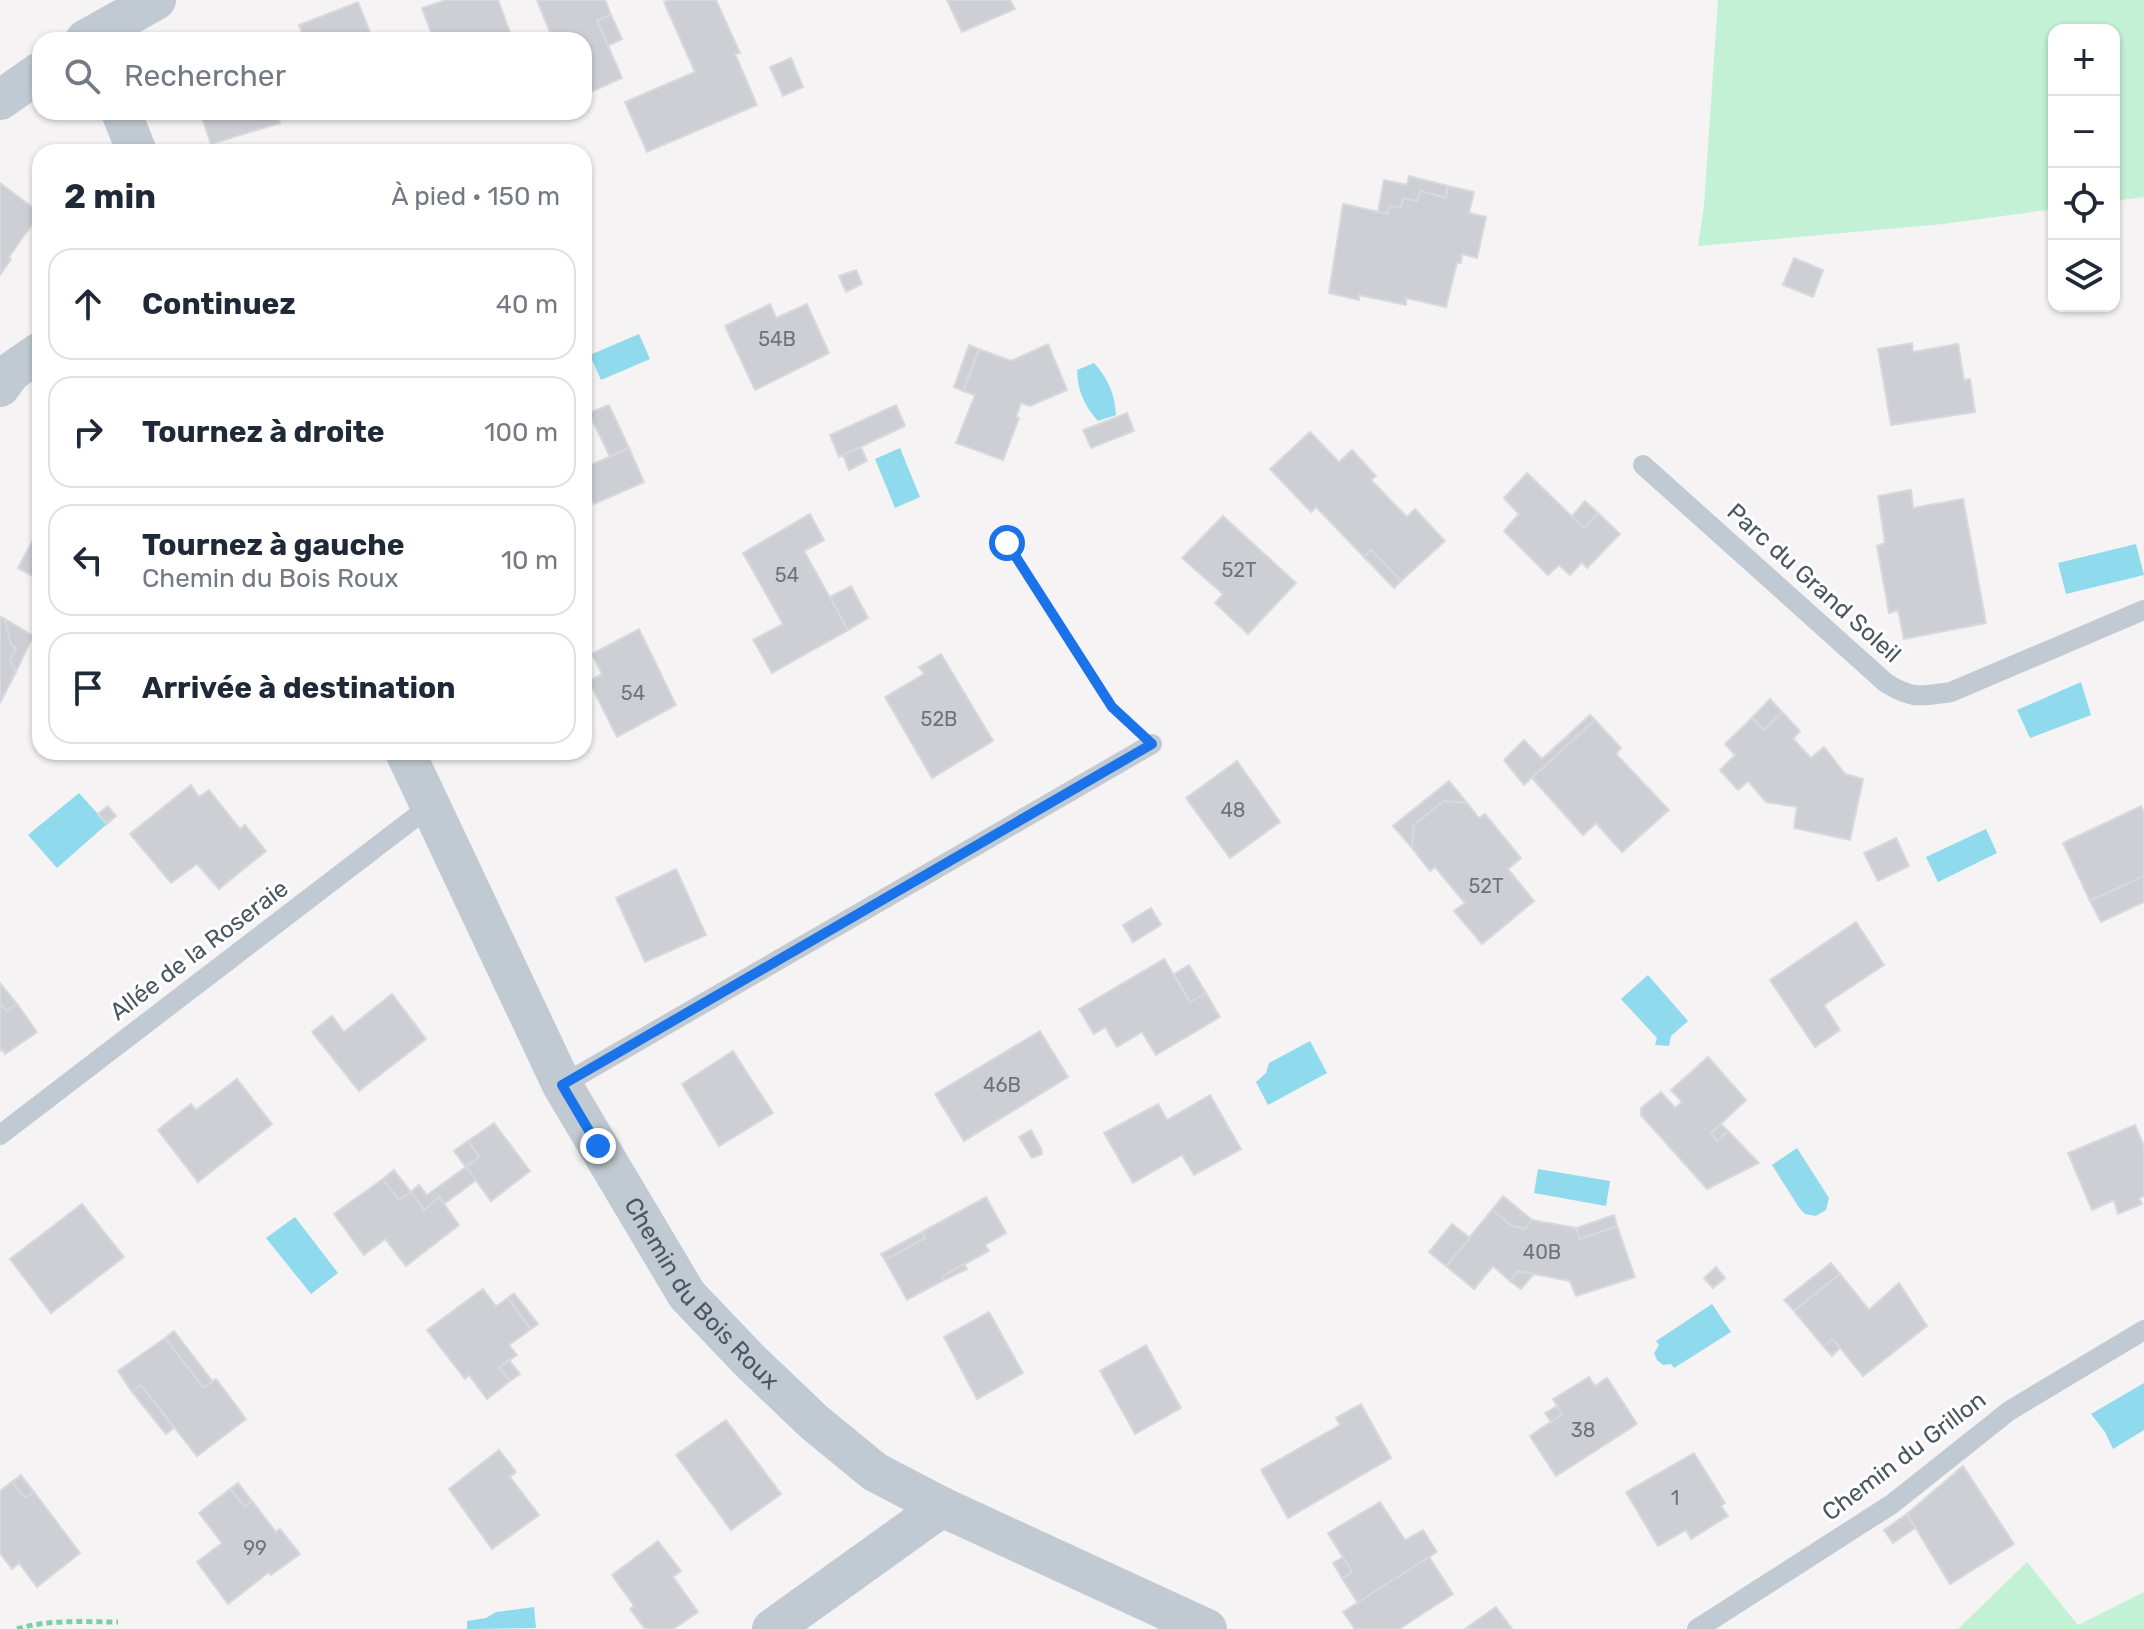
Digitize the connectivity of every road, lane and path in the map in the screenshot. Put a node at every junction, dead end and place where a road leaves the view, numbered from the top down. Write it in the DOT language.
graph roads {
  1 [pos="156,0"];
  2 [pos="101,32"];
  3 [pos="32,78"];
  4 [pos="0,100"];
  5 [pos="124,120"];
  6 [pos="134,144"];
  7 [pos="32,358"];
  8 [pos="0,387"];
  9 [pos="1643,465"];
  10 [pos="1007,543"];
  11 [pos="2144,610"];
  12 [pos="1152,744"];
  13 [pos="409,760"];
  14 [pos="430,806"];
  15 [pos="562,1085"];
  16 [pos="0,1135"];
  17 [pos="2143,1330"];
  18 [pos="942,1507"];
  19 [pos="118,1622"];
  20 [pos="17,1629"];
  21 [pos="772,1629"];
  22 [pos="1207,1629"];
  23 [pos="1697,1629"];
  1 -- 2 [label="street"];
  3 -- 4 [label="street"];
  5 -- 6 [label="street"];
  7 -- 8 [label="street"];
  9 -- 11 [label="lane, Parc du Grand Soleil"];
  10 -- 12 [label="path"];
  12 -- 15 [label="lane"];
  13 -- 14 [label="street, Chemin du Bois Roux"];
  14 -- 15 [label="street, Chemin du Bois Roux"];
  14 -- 16 [label="lane, Allée de la Roseraie"];
  15 -- 18 [label="street, Chemin du Bois Roux"];
  17 -- 23 [label="lane, Chemin du Grillon"];
  18 -- 21 [label="street"];
  18 -- 22 [label="street, Chemin du Bois Roux"];
  19 -- 20 [label="path"];
}
